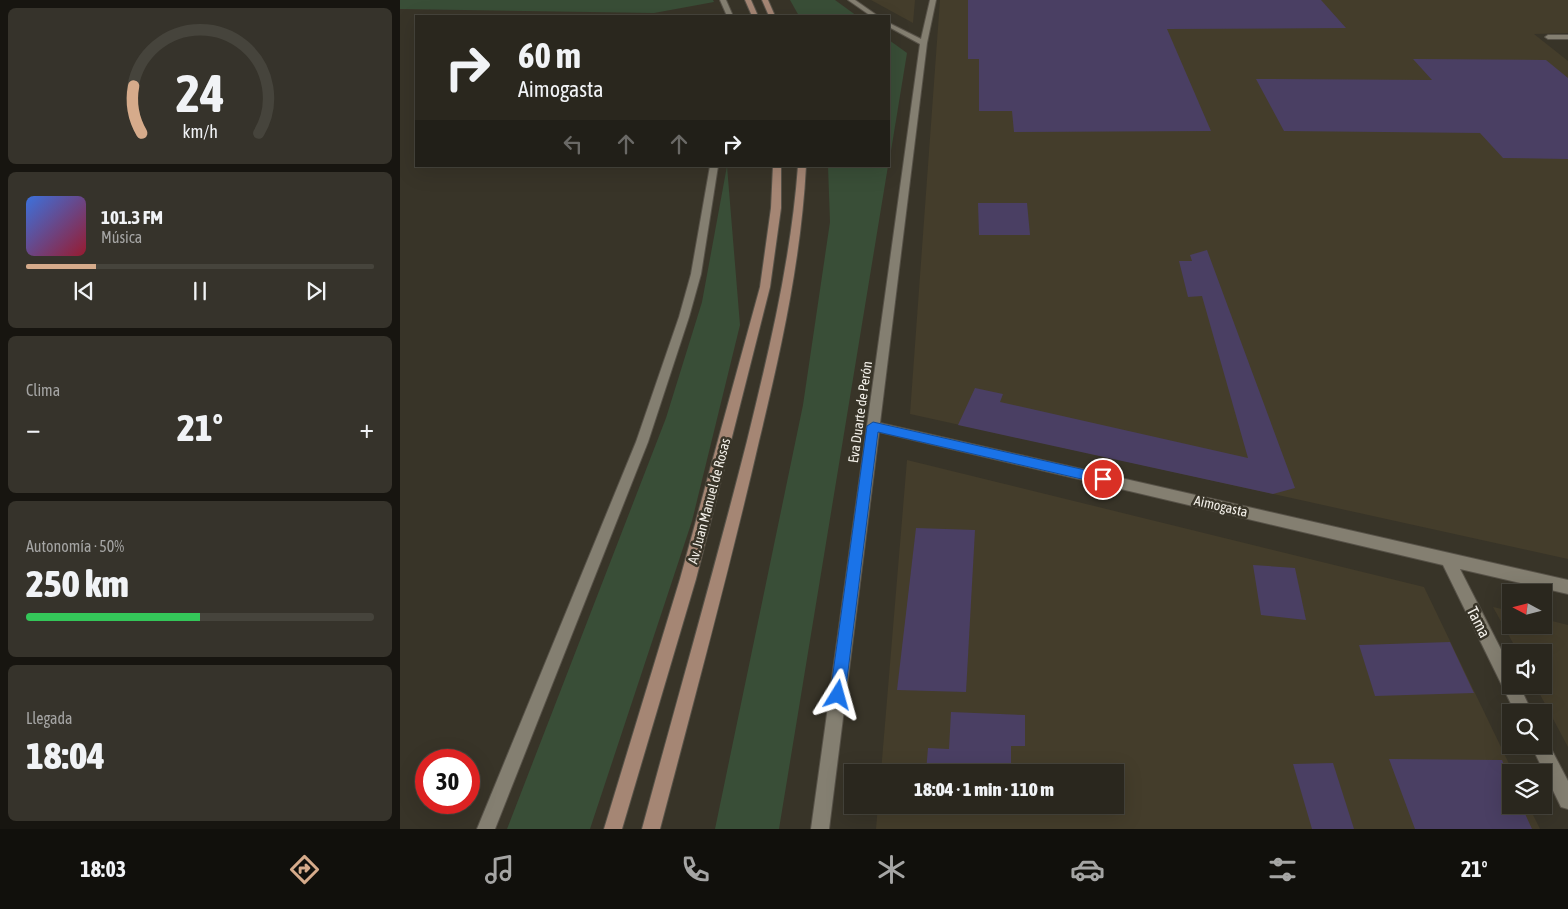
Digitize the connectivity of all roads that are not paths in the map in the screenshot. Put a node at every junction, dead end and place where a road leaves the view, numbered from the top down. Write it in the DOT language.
graph roads {
  1 [pos="723,0"];
  2 [pos="748,0"];
  3 [pos="764,0"];
  4 [pos="851,0"];
  5 [pos="933,0"];
  6 [pos="730,15"];
  7 [pos="755,15"];
  8 [pos="772,15"];
  9 [pos="874,15"];
  10 [pos="890,26"];
  11 [pos="1548,37"];
  12 [pos="1568,37"];
  13 [pos="924,43"];
  14 [pos="714,167"];
  15 [pos="776,167"];
  16 [pos="802,167"];
  17 [pos="873,426"];
  18 [pos="1447,558"];
  19 [pos="1568,588"];
  20 [pos="1520,704"];
  21 [pos="1545,754"];
  22 [pos="1568,800"];
  23 [pos="486,829"];
  24 [pos="613,829"];
  25 [pos="650,829"];
  26 [pos="820,829"];
  1 -- 6 [label="street"];
  2 -- 7 [label="main road"];
  3 -- 8 [label="main road"];
  4 -- 9 [label="street"];
  5 -- 13 [label="street, Eva Duarte de Perón"];
  10 -- 13 [label="street"];
  11 -- 12 [label="street"];
  13 -- 17 [label="street, Eva Duarte de Perón"];
  14 -- 23 [label="street"];
  15 -- 24 [label="main road, Av. Juan Manuel de Rosas"];
  16 -- 25 [label="main road, Av. Juan Manuel de Rosas"];
  17 -- 18 [label="street, Aimogasta"];
  17 -- 26 [label="street, Eva Duarte de Perón"];
  18 -- 19 [label="street, Aimogasta"];
  18 -- 20 [label="street, Tama"];
  21 -- 22 [label="street"];
}
